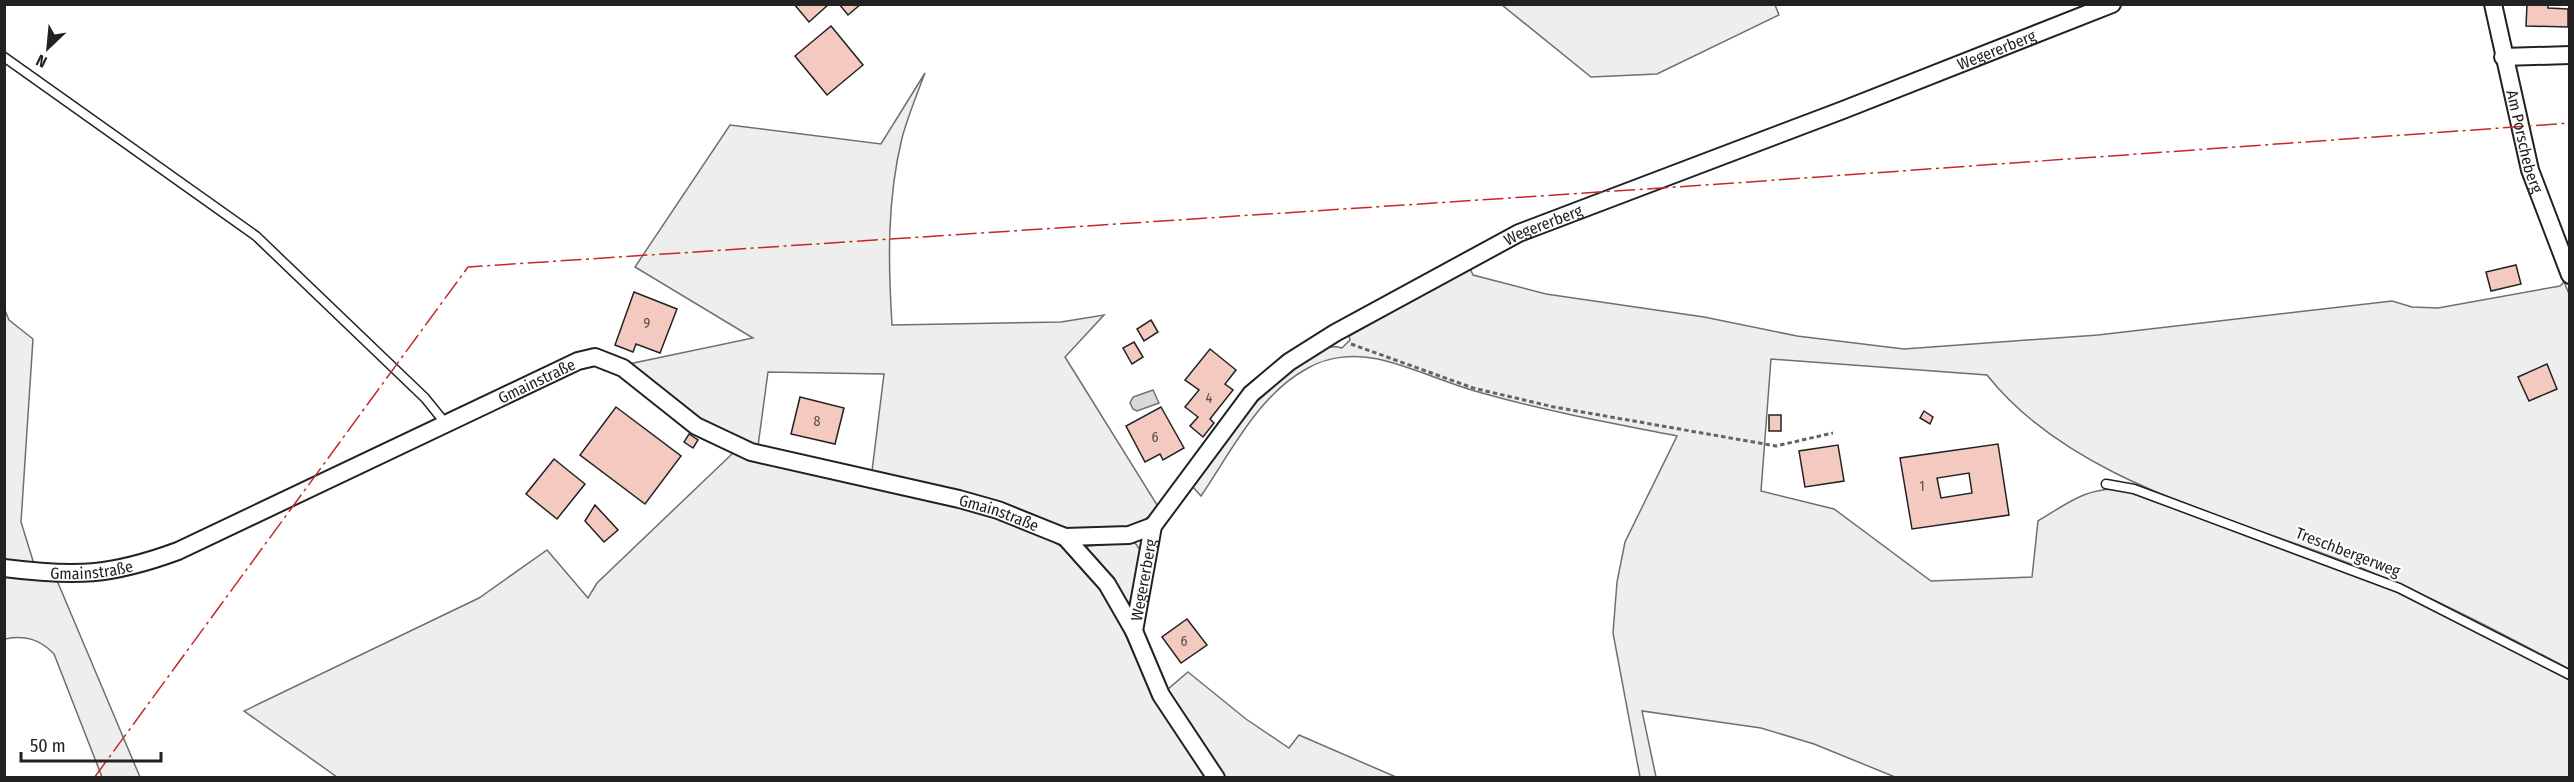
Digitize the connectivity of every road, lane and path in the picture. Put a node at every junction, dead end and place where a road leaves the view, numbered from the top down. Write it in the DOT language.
graph roads {
  1 [pos="2112,4"];
  2 [pos="2493,4"];
  3 [pos="2570,55"];
  4 [pos="4,57"];
  5 [pos="2503,57"];
  6 [pos="2570,275"];
  7 [pos="1335,333"];
  8 [pos="446,424"];
  9 [pos="1833,433"];
  10 [pos="2106,484"];
  11 [pos="1153,526"];
  12 [pos="1065,537"];
  13 [pos="4,568"];
  14 [pos="1134,631"];
  15 [pos="2570,675"];
  16 [pos="1216,777"];
  1 -- 7 [label="street, Wegererberg"];
  2 -- 5 [label="street, Am Porscheberg"];
  3 -- 5 [label="street"];
  4 -- 8 [label="lane"];
  5 -- 6 [label="street, Am Porscheberg"];
  7 -- 9 [label="path"];
  7 -- 11 [label="street, Wegererberg"];
  8 -- 12 [label="street, Gmainstraße"];
  8 -- 13 [label="street, Gmainstraße"];
  10 -- 15 [label="lane, Treschbergerweg"];
  11 -- 12 [label="street, Gmainstraße"];
  11 -- 14 [label="street, Wegererberg"];
  12 -- 14 [label="street, Gmainstraße"];
  14 -- 16 [label="street, Gmainstraße"];
}
